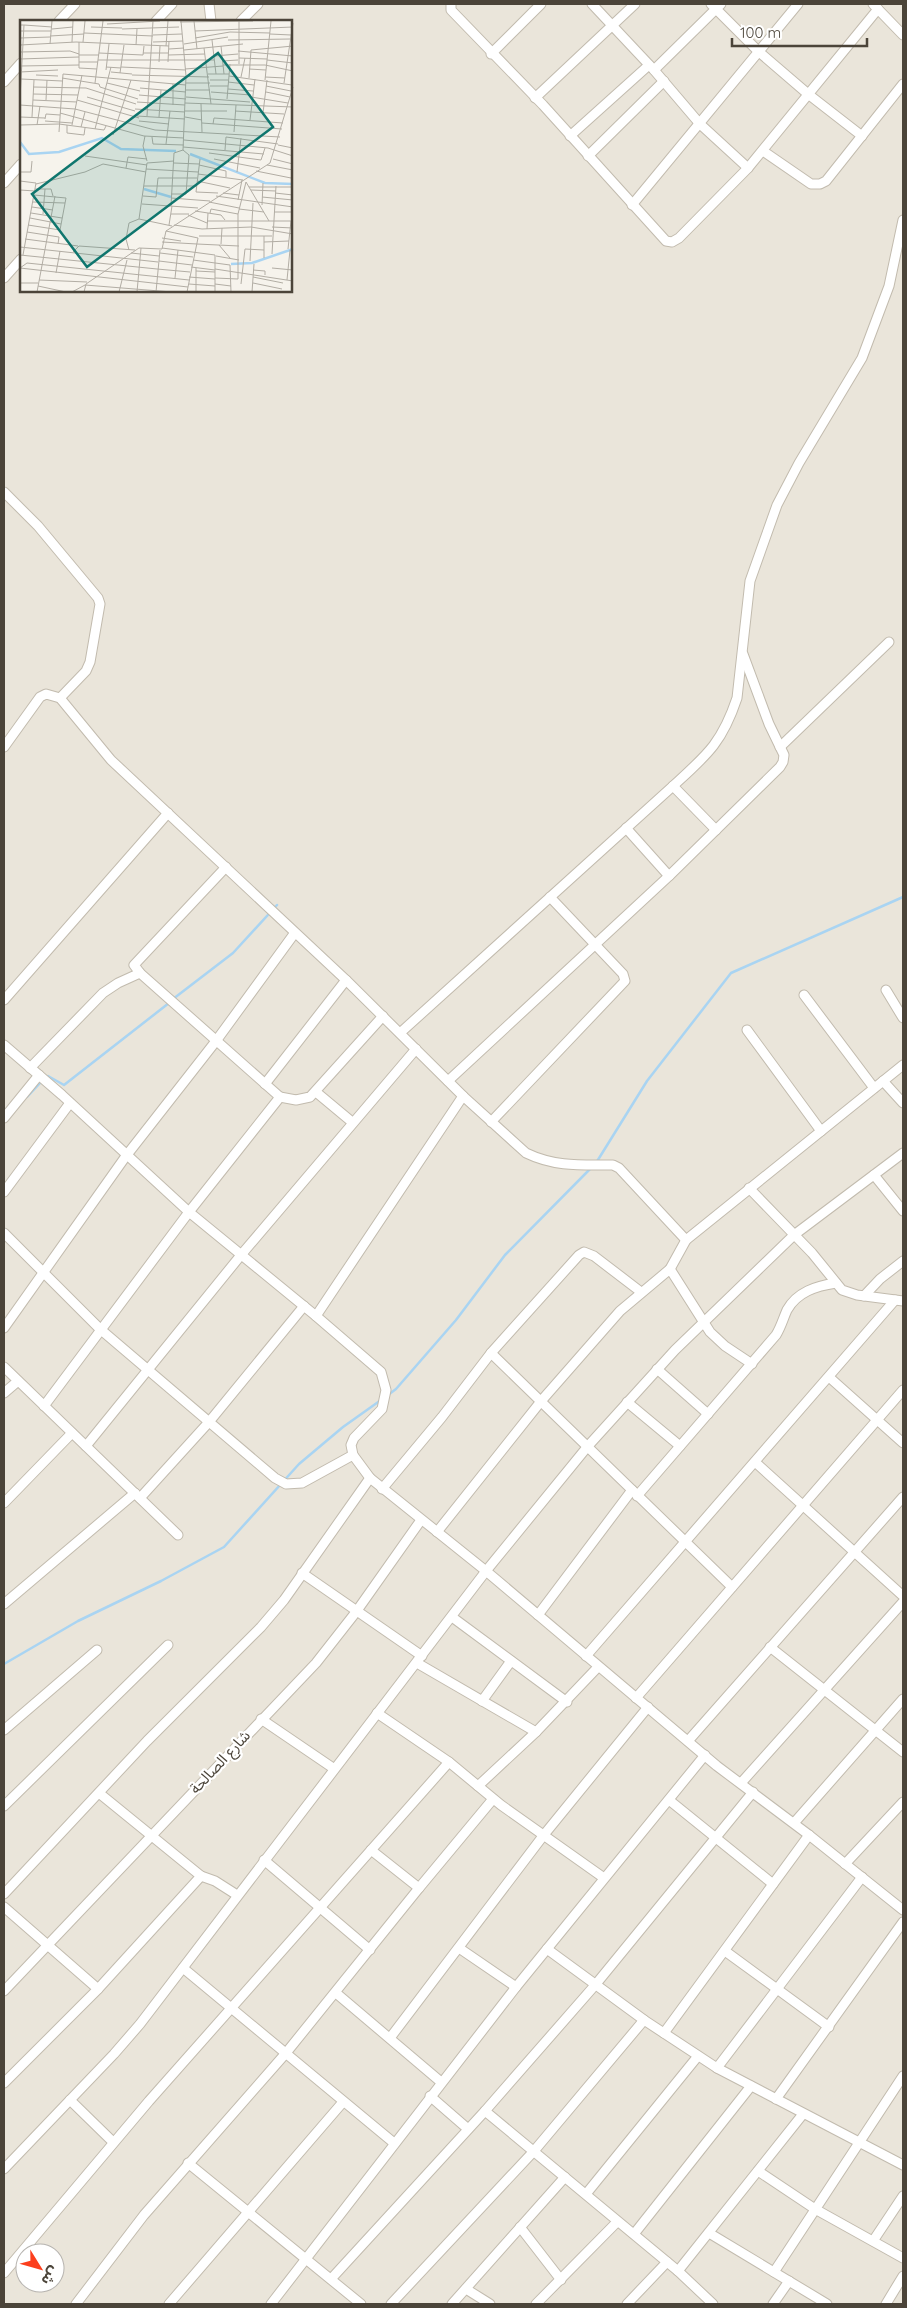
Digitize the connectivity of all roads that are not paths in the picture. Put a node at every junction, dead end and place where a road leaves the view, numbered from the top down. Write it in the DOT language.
graph roads {
  1 [pos="75,4"];
  2 [pos="172,4"];
  3 [pos="209,4"];
  4 [pos="258,4"];
  5 [pos="451,4"];
  6 [pos="541,4"];
  7 [pos="592,4"];
  8 [pos="635,4"];
  9 [pos="798,4"];
  10 [pos="716,5"];
  11 [pos="875,7"];
  12 [pos="60,20"];
  13 [pos="157,20"];
  14 [pos="211,20"];
  15 [pos="242,20"];
  16 [pos="612,26"];
  17 [pos="903,35"];
  18 [pos="758,51"];
  19 [pos="491,54"];
  20 [pos="20,64"];
  21 [pos="652,67"];
  22 [pos="664,81"];
  23 [pos="4,82"];
  24 [pos="903,84"];
  25 [pos="808,94"];
  26 [pos="536,98"];
  27 [pos="700,124"];
  28 [pos="570,136"];
  29 [pos="862,136"];
  30 [pos="763,151"];
  31 [pos="588,156"];
  32 [pos="20,165"];
  33 [pos="748,168"];
  34 [pos="4,182"];
  35 [pos="632,205"];
  36 [pos="903,220"];
  37 [pos="20,259"];
  38 [pos="4,278"];
  39 [pos="4,492"];
  40 [pos="889,642"];
  41 [pos="742,651"];
  42 [pos="60,698"];
  43 [pos="4,747"];
  44 [pos="780,747"];
  45 [pos="673,786"];
  46 [pos="168,813"];
  47 [pos="626,828"];
  48 [pos="716,830"];
  49 [pos="226,867"];
  50 [pos="669,876"];
  51 [pos="550,897"];
  52 [pos="294,934"];
  53 [pos="595,945"];
  54 [pos="140,973"];
  55 [pos="346,980"];
  56 [pos="886,990"];
  57 [pos="804,995"];
  58 [pos="4,1000"];
  59 [pos="383,1016"];
  60 [pos="903,1018"];
  61 [pos="747,1030"];
  62 [pos="400,1033"];
  63 [pos="216,1041"];
  64 [pos="4,1045"];
  65 [pos="416,1049"];
  66 [pos="903,1065"];
  67 [pos="30,1068"];
  68 [pos="38,1075"];
  69 [pos="448,1082"];
  70 [pos="883,1082"];
  71 [pos="265,1084"];
  72 [pos="874,1088"];
  73 [pos="316,1092"];
  74 [pos="462,1096"];
  75 [pos="280,1097"];
  76 [pos="70,1103"];
  77 [pos="903,1103"];
  78 [pos="4,1118"];
  79 [pos="352,1122"];
  80 [pos="491,1122"];
  81 [pos="820,1131"];
  82 [pos="903,1153"];
  83 [pos="126,1156"];
  84 [pos="874,1175"];
  85 [pos="749,1188"];
  86 [pos="4,1192"];
  87 [pos="903,1211"];
  88 [pos="189,1212"];
  89 [pos="4,1233"];
  90 [pos="794,1235"];
  91 [pos="686,1240"];
  92 [pos="241,1255"];
  93 [pos="903,1261"];
  94 [pos="670,1269"];
  95 [pos="43,1274"];
  96 [pos="836,1283"];
  97 [pos="641,1292"];
  98 [pos="864,1296"];
  99 [pos="899,1300"];
  100 [pos="304,1306"];
  101 [pos="316,1316"];
  102 [pos="702,1322"];
  103 [pos="4,1328"];
  104 [pos="100,1329"];
  105 [pos="492,1353"];
  106 [pos="752,1364"];
  107 [pos="4,1367"];
  108 [pos="657,1369"];
  109 [pos="149,1371"];
  110 [pos="829,1377"];
  111 [pos="18,1381"];
  112 [pos="903,1390"];
  113 [pos="4,1393"];
  114 [pos="542,1400"];
  115 [pos="627,1402"];
  116 [pos="44,1406"];
  117 [pos="708,1414"];
  118 [pos="878,1420"];
  119 [pos="209,1422"];
  120 [pos="72,1433"];
  121 [pos="903,1443"];
  122 [pos="86,1446"];
  123 [pos="588,1446"];
  124 [pos="680,1446"];
  125 [pos="353,1455"];
  126 [pos="755,1462"];
  127 [pos="370,1478"];
  128 [pos="382,1489"];
  129 [pos="635,1493"];
  130 [pos="137,1496"];
  131 [pos="903,1497"];
  132 [pos="4,1504"];
  133 [pos="803,1505"];
  134 [pos="421,1520"];
  135 [pos="437,1532"];
  136 [pos="178,1535"];
  137 [pos="685,1543"];
  138 [pos="855,1553"];
  139 [pos="486,1571"];
  140 [pos="302,1573"];
  141 [pos="732,1588"];
  142 [pos="903,1596"];
  143 [pos="903,1602"];
  144 [pos="4,1604"];
  145 [pos="356,1612"];
  146 [pos="538,1615"];
  147 [pos="452,1617"];
  148 [pos="168,1645"];
  149 [pos="770,1647"];
  150 [pos="97,1650"];
  151 [pos="586,1656"];
  152 [pos="419,1660"];
  153 [pos="511,1661"];
  154 [pos="598,1667"];
  155 [pos="824,1689"];
  156 [pos="636,1698"];
  157 [pos="903,1699"];
  158 [pos="482,1700"];
  159 [pos="567,1702"];
  160 [pos="648,1707"];
  161 [pos="377,1713"];
  162 [pos="261,1719"];
  163 [pos="876,1729"];
  164 [pos="4,1730"];
  165 [pos="536,1732"];
  166 [pos="688,1741"];
  167 [pos="903,1752"];
  168 [pos="705,1756"];
  169 [pos="450,1762"];
  170 [pos="334,1768"];
  171 [pos="741,1783"];
  172 [pos="478,1786"];
  173 [pos="753,1792"];
  174 [pos="99,1793"];
  175 [pos="493,1799"];
  176 [pos="669,1800"];
  177 [pos="903,1802"];
  178 [pos="4,1806"];
  179 [pos="794,1823"];
  180 [pos="809,1835"];
  181 [pos="543,1836"];
  182 [pos="150,1837"];
  183 [pos="715,1838"];
  184 [pos="371,1850"];
  185 [pos="264,1860"];
  186 [pos="845,1864"];
  187 [pos="201,1876"];
  188 [pos="862,1877"];
  189 [pos="604,1878"];
  190 [pos="772,1884"];
  191 [pos="419,1888"];
  192 [pos="4,1894"];
  193 [pos="237,1894"];
  194 [pos="4,1907"];
  195 [pos="319,1907"];
  196 [pos="903,1910"];
  197 [pos="903,1922"];
  198 [pos="47,1945"];
  199 [pos="459,1948"];
  200 [pos="547,1949"];
  201 [pos="370,1950"];
  202 [pos="725,1951"];
  203 [pos="183,1968"];
  204 [pos="596,1984"];
  205 [pos="516,1987"];
  206 [pos="777,1988"];
  207 [pos="98,1989"];
  208 [pos="4,1991"];
  209 [pos="336,1993"];
  210 [pos="231,2007"];
  211 [pos="644,2020"];
  212 [pos="829,2027"];
  213 [pos="664,2033"];
  214 [pos="390,2038"];
  215 [pos="286,2054"];
  216 [pos="698,2056"];
  217 [pos="717,2068"];
  218 [pos="903,2076"];
  219 [pos="441,2082"];
  220 [pos="4,2083"];
  221 [pos="751,2086"];
  222 [pos="430,2096"];
  223 [pos="776,2099"];
  224 [pos="70,2100"];
  225 [pos="343,2102"];
  226 [pos="485,2110"];
  227 [pos="803,2114"];
  228 [pos="468,2129"];
  229 [pos="113,2142"];
  230 [pos="858,2143"];
  231 [pos="394,2144"];
  232 [pos="534,2151"];
  233 [pos="188,2163"];
  234 [pos="903,2165"];
  235 [pos="4,2169"];
  236 [pos="758,2171"];
  237 [pos="565,2177"];
  238 [pos="586,2194"];
  239 [pos="903,2196"];
  240 [pos="815,2209"];
  241 [pos="248,2211"];
  242 [pos="618,2222"];
  243 [pos="520,2227"];
  244 [pos="709,2233"];
  245 [pos="634,2234"];
  246 [pos="873,2241"];
  247 [pos="306,2258"];
  248 [pos="903,2258"];
  249 [pos="667,2262"];
  250 [pos="678,2271"];
  251 [pos="774,2272"];
  252 [pos="4,2273"];
  253 [pos="903,2276"];
  254 [pos="331,2279"];
  255 [pos="561,2280"];
  256 [pos="789,2282"];
  257 [pos="466,2289"];
  258 [pos="817,2302"];
  259 [pos="76,2304"];
  260 [pos="169,2304"];
  261 [pos="271,2304"];
  262 [pos="361,2304"];
  263 [pos="392,2304"];
  264 [pos="452,2304"];
  265 [pos="490,2304"];
  266 [pos="536,2304"];
  267 [pos="627,2304"];
  268 [pos="712,2304"];
  269 [pos="773,2304"];
  270 [pos="827,2304"];
  271 [pos="886,2304"];
  1 -- 12 [label="street"];
  2 -- 13 [label="street"];
  3 -- 14 [label="street"];
  4 -- 15 [label="street"];
  5 -- 19 [label="street"];
  6 -- 19 [label="street"];
  7 -- 16 [label="street"];
  8 -- 16 [label="street"];
  9 -- 18 [label="street"];
  10 -- 18 [label="street"];
  10 -- 21 [label="street"];
  11 -- 17 [label="street"];
  11 -- 25 [label="street"];
  16 -- 21 [label="street"];
  16 -- 26 [label="street"];
  18 -- 25 [label="street"];
  18 -- 27 [label="street"];
  19 -- 26 [label="street"];
  20 -- 23 [label="street"];
  21 -- 22 [label="street"];
  21 -- 28 [label="street"];
  22 -- 27 [label="street"];
  22 -- 31 [label="street"];
  24 -- 29 [label="street"];
  25 -- 29 [label="street"];
  25 -- 30 [label="street"];
  26 -- 28 [label="street"];
  27 -- 33 [label="street"];
  27 -- 35 [label="street"];
  28 -- 31 [label="street"];
  29 -- 30 [label="street"];
  30 -- 33 [label="street"];
  31 -- 35 [label="street"];
  32 -- 34 [label="street"];
  33 -- 35 [label="street"];
  36 -- 41 [label="street"];
  37 -- 38 [label="street"];
  39 -- 42 [label="street"];
  40 -- 44 [label="street"];
  41 -- 44 [label="street"];
  41 -- 45 [label="street"];
  42 -- 43 [label="street"];
  42 -- 46 [label="street"];
  44 -- 48 [label="street"];
  45 -- 47 [label="street"];
  45 -- 48 [label="street"];
  46 -- 49 [label="street"];
  46 -- 58 [label="street"];
  47 -- 50 [label="street"];
  47 -- 51 [label="street"];
  48 -- 50 [label="street"];
  49 -- 52 [label="street"];
  49 -- 54 [label="street"];
  50 -- 53 [label="street"];
  51 -- 53 [label="street"];
  51 -- 62 [label="street"];
  52 -- 55 [label="street"];
  52 -- 63 [label="street"];
  53 -- 69 [label="street"];
  53 -- 80 [label="street"];
  54 -- 63 [label="street"];
  54 -- 67 [label="street"];
  55 -- 59 [label="street"];
  55 -- 71 [label="street"];
  56 -- 60 [label="street"];
  57 -- 72 [label="street"];
  59 -- 62 [label="street"];
  59 -- 73 [label="street"];
  61 -- 81 [label="street"];
  62 -- 65 [label="street"];
  63 -- 71 [label="street"];
  63 -- 83 [label="street"];
  64 -- 67 [label="street"];
  65 -- 69 [label="street"];
  65 -- 79 [label="street"];
  66 -- 70 [label="street"];
  67 -- 68 [label="street"];
  68 -- 76 [label="street"];
  68 -- 78 [label="street"];
  69 -- 74 [label="street"];
  70 -- 72 [label="street"];
  70 -- 77 [label="street"];
  71 -- 75 [label="street"];
  72 -- 81 [label="street"];
  73 -- 75 [label="street"];
  73 -- 79 [label="street"];
  74 -- 80 [label="street"];
  74 -- 101 [label="street"];
  75 -- 88 [label="street"];
  76 -- 83 [label="street"];
  76 -- 86 [label="street"];
  79 -- 92 [label="street"];
  80 -- 91 [label="street"];
  81 -- 85 [label="street"];
  82 -- 84 [label="street"];
  83 -- 88 [label="street"];
  83 -- 95 [label="street"];
  84 -- 87 [label="street"];
  84 -- 90 [label="street"];
  85 -- 90 [label="street"];
  85 -- 91 [label="street"];
  88 -- 92 [label="street"];
  88 -- 104 [label="street"];
  89 -- 95 [label="street"];
  90 -- 96 [label="street"];
  90 -- 102 [label="street"];
  91 -- 94 [label="street"];
  92 -- 100 [label="street"];
  92 -- 109 [label="street"];
  93 -- 98 [label="street"];
  94 -- 97 [label="street"];
  94 -- 102 [label="street"];
  95 -- 103 [label="street"];
  95 -- 104 [label="street"];
  96 -- 98 [label="street"];
  96 -- 106 [label="street"];
  97 -- 105 [label="street"];
  97 -- 114 [label="street"];
  98 -- 99 [label="street"];
  99 -- 110 [label="street"];
  100 -- 101 [label="street"];
  100 -- 119 [label="street"];
  101 -- 125 [label="street"];
  102 -- 106 [label="street"];
  102 -- 108 [label="street"];
  104 -- 109 [label="street"];
  104 -- 116 [label="street"];
  105 -- 114 [label="street"];
  105 -- 128 [label="street"];
  106 -- 117 [label="street"];
  107 -- 111 [label="street"];
  108 -- 115 [label="street"];
  108 -- 117 [label="street"];
  109 -- 119 [label="street"];
  109 -- 122 [label="street"];
  110 -- 118 [label="street"];
  110 -- 126 [label="street"];
  111 -- 113 [label="street"];
  111 -- 116 [label="street"];
  112 -- 118 [label="street"];
  114 -- 123 [label="street"];
  114 -- 135 [label="street"];
  115 -- 123 [label="street"];
  115 -- 124 [label="street"];
  116 -- 120 [label="street"];
  117 -- 124 [label="street"];
  118 -- 121 [label="street"];
  118 -- 133 [label="street"];
  119 -- 125 [label="street"];
  119 -- 130 [label="street"];
  120 -- 122 [label="street"];
  120 -- 132 [label="street"];
  122 -- 130 [label="street"];
  123 -- 129 [label="street"];
  123 -- 139 [label="street"];
  124 -- 129 [label="street"];
  125 -- 127 [label="street"];
  126 -- 133 [label="street"];
  126 -- 137 [label="street"];
  127 -- 128 [label="street"];
  127 -- 140 [label="street"];
  128 -- 134 [label="street"];
  129 -- 137 [label="street"];
  129 -- 146 [label="street"];
  130 -- 136 [label="street"];
  130 -- 144 [label="street"];
  131 -- 138 [label="street"];
  133 -- 138 [label="street"];
  133 -- 141 [label="street"];
  134 -- 135 [label="street"];
  134 -- 145 [label="street, شارع الصالحة"];
  135 -- 139 [label="street"];
  137 -- 141 [label="street"];
  137 -- 151 [label="street"];
  138 -- 142 [label="street"];
  138 -- 149 [label="street"];
  139 -- 146 [label="street"];
  139 -- 147 [label="street"];
  140 -- 145 [label="street"];
  140 -- 174 [label="street"];
  141 -- 156 [label="street"];
  143 -- 155 [label="street"];
  145 -- 152 [label="street"];
  145 -- 162 [label="street, شارع الصالحة"];
  146 -- 151 [label="street"];
  147 -- 152 [label="street"];
  147 -- 153 [label="street"];
  148 -- 178 [label="street"];
  149 -- 155 [label="street"];
  149 -- 166 [label="street"];
  150 -- 164 [label="street"];
  151 -- 154 [label="street"];
  152 -- 158 [label="street"];
  152 -- 161 [label="street"];
  153 -- 158 [label="street"];
  153 -- 159 [label="street"];
  154 -- 156 [label="street"];
  154 -- 159 [label="street"];
  155 -- 163 [label="street"];
  155 -- 171 [label="street"];
  156 -- 160 [label="street"];
  157 -- 163 [label="street"];
  158 -- 165 [label="street"];
  159 -- 165 [label="street"];
  160 -- 166 [label="street"];
  160 -- 181 [label="street"];
  161 -- 169 [label="street"];
  161 -- 170 [label="street"];
  162 -- 170 [label="street"];
  162 -- 182 [label="street, شارع الصالحة"];
  163 -- 167 [label="street"];
  163 -- 179 [label="street"];
  165 -- 172 [label="street"];
  166 -- 168 [label="street"];
  168 -- 171 [label="street"];
  168 -- 176 [label="street"];
  169 -- 172 [label="street"];
  169 -- 184 [label="street"];
  170 -- 185 [label="street"];
  171 -- 173 [label="street"];
  172 -- 175 [label="street"];
  173 -- 179 [label="street"];
  173 -- 183 [label="street"];
  174 -- 182 [label="street"];
  174 -- 192 [label="street"];
  175 -- 181 [label="street"];
  175 -- 191 [label="street"];
  176 -- 183 [label="street"];
  176 -- 189 [label="street"];
  177 -- 186 [label="street"];
  179 -- 180 [label="street"];
  180 -- 186 [label="street"];
  180 -- 190 [label="street"];
  181 -- 189 [label="street"];
  181 -- 199 [label="street"];
  182 -- 187 [label="street"];
  182 -- 198 [label="street, شارع الصالحة"];
  183 -- 190 [label="street"];
  183 -- 204 [label="street"];
  184 -- 191 [label="street"];
  184 -- 195 [label="street"];
  185 -- 193 [label="street"];
  185 -- 195 [label="street"];
  186 -- 188 [label="street"];
  187 -- 193 [label="street"];
  187 -- 207 [label="street"];
  188 -- 196 [label="street"];
  188 -- 206 [label="street"];
  189 -- 200 [label="street"];
  190 -- 202 [label="street"];
  191 -- 201 [label="street"];
  193 -- 203 [label="street"];
  194 -- 198 [label="street"];
  195 -- 201 [label="street"];
  195 -- 210 [label="street"];
  197 -- 212 [label="street"];
  198 -- 207 [label="street"];
  198 -- 208 [label="street, شارع الصالحة"];
  199 -- 205 [label="street"];
  199 -- 214 [label="street"];
  200 -- 204 [label="street"];
  200 -- 205 [label="street"];
  201 -- 209 [label="street"];
  202 -- 206 [label="street"];
  202 -- 213 [label="street"];
  203 -- 210 [label="street"];
  203 -- 224 [label="street"];
  204 -- 211 [label="street"];
  204 -- 226 [label="street"];
  205 -- 219 [label="street"];
  206 -- 212 [label="street"];
  206 -- 217 [label="street"];
  207 -- 220 [label="street"];
  209 -- 214 [label="street"];
  209 -- 215 [label="street"];
  210 -- 215 [label="street"];
  210 -- 229 [label="street"];
  211 -- 213 [label="street"];
  211 -- 232 [label="street"];
  212 -- 223 [label="street"];
  213 -- 216 [label="street"];
  214 -- 219 [label="street"];
  215 -- 225 [label="street"];
  215 -- 233 [label="street"];
  216 -- 217 [label="street"];
  216 -- 238 [label="street"];
  217 -- 221 [label="street"];
  218 -- 230 [label="street"];
  219 -- 222 [label="street"];
  221 -- 223 [label="street"];
  221 -- 245 [label="street"];
  222 -- 228 [label="street"];
  222 -- 231 [label="street"];
  223 -- 227 [label="street"];
  224 -- 229 [label="street"];
  224 -- 235 [label="street"];
  225 -- 231 [label="street"];
  225 -- 241 [label="street"];
  226 -- 228 [label="street"];
  226 -- 232 [label="street"];
  227 -- 230 [label="street"];
  227 -- 236 [label="street"];
  228 -- 254 [label="street"];
  229 -- 252 [label="street"];
  230 -- 234 [label="street"];
  230 -- 240 [label="street"];
  231 -- 247 [label="street"];
  232 -- 237 [label="street"];
  232 -- 263 [label="street"];
  233 -- 241 [label="street"];
  233 -- 259 [label="street"];
  236 -- 240 [label="street"];
  236 -- 244 [label="street"];
  237 -- 238 [label="street"];
  237 -- 243 [label="street"];
  238 -- 242 [label="street"];
  239 -- 246 [label="street"];
  240 -- 246 [label="street"];
  240 -- 251 [label="street"];
  241 -- 247 [label="street"];
  241 -- 260 [label="street"];
  242 -- 245 [label="street"];
  242 -- 255 [label="street"];
  243 -- 255 [label="street"];
  243 -- 257 [label="street"];
  244 -- 250 [label="street"];
  244 -- 251 [label="street"];
  245 -- 249 [label="street"];
  246 -- 248 [label="street"];
  247 -- 254 [label="street"];
  247 -- 261 [label="street"];
  249 -- 250 [label="street"];
  249 -- 267 [label="street"];
  250 -- 268 [label="street"];
  251 -- 256 [label="street"];
  253 -- 271 [label="street"];
  254 -- 262 [label="street"];
  255 -- 266 [label="street"];
  256 -- 258 [label="street"];
  256 -- 269 [label="street"];
  257 -- 264 [label="street"];
  257 -- 265 [label="street"];
  258 -- 270 [label="street"];
}
